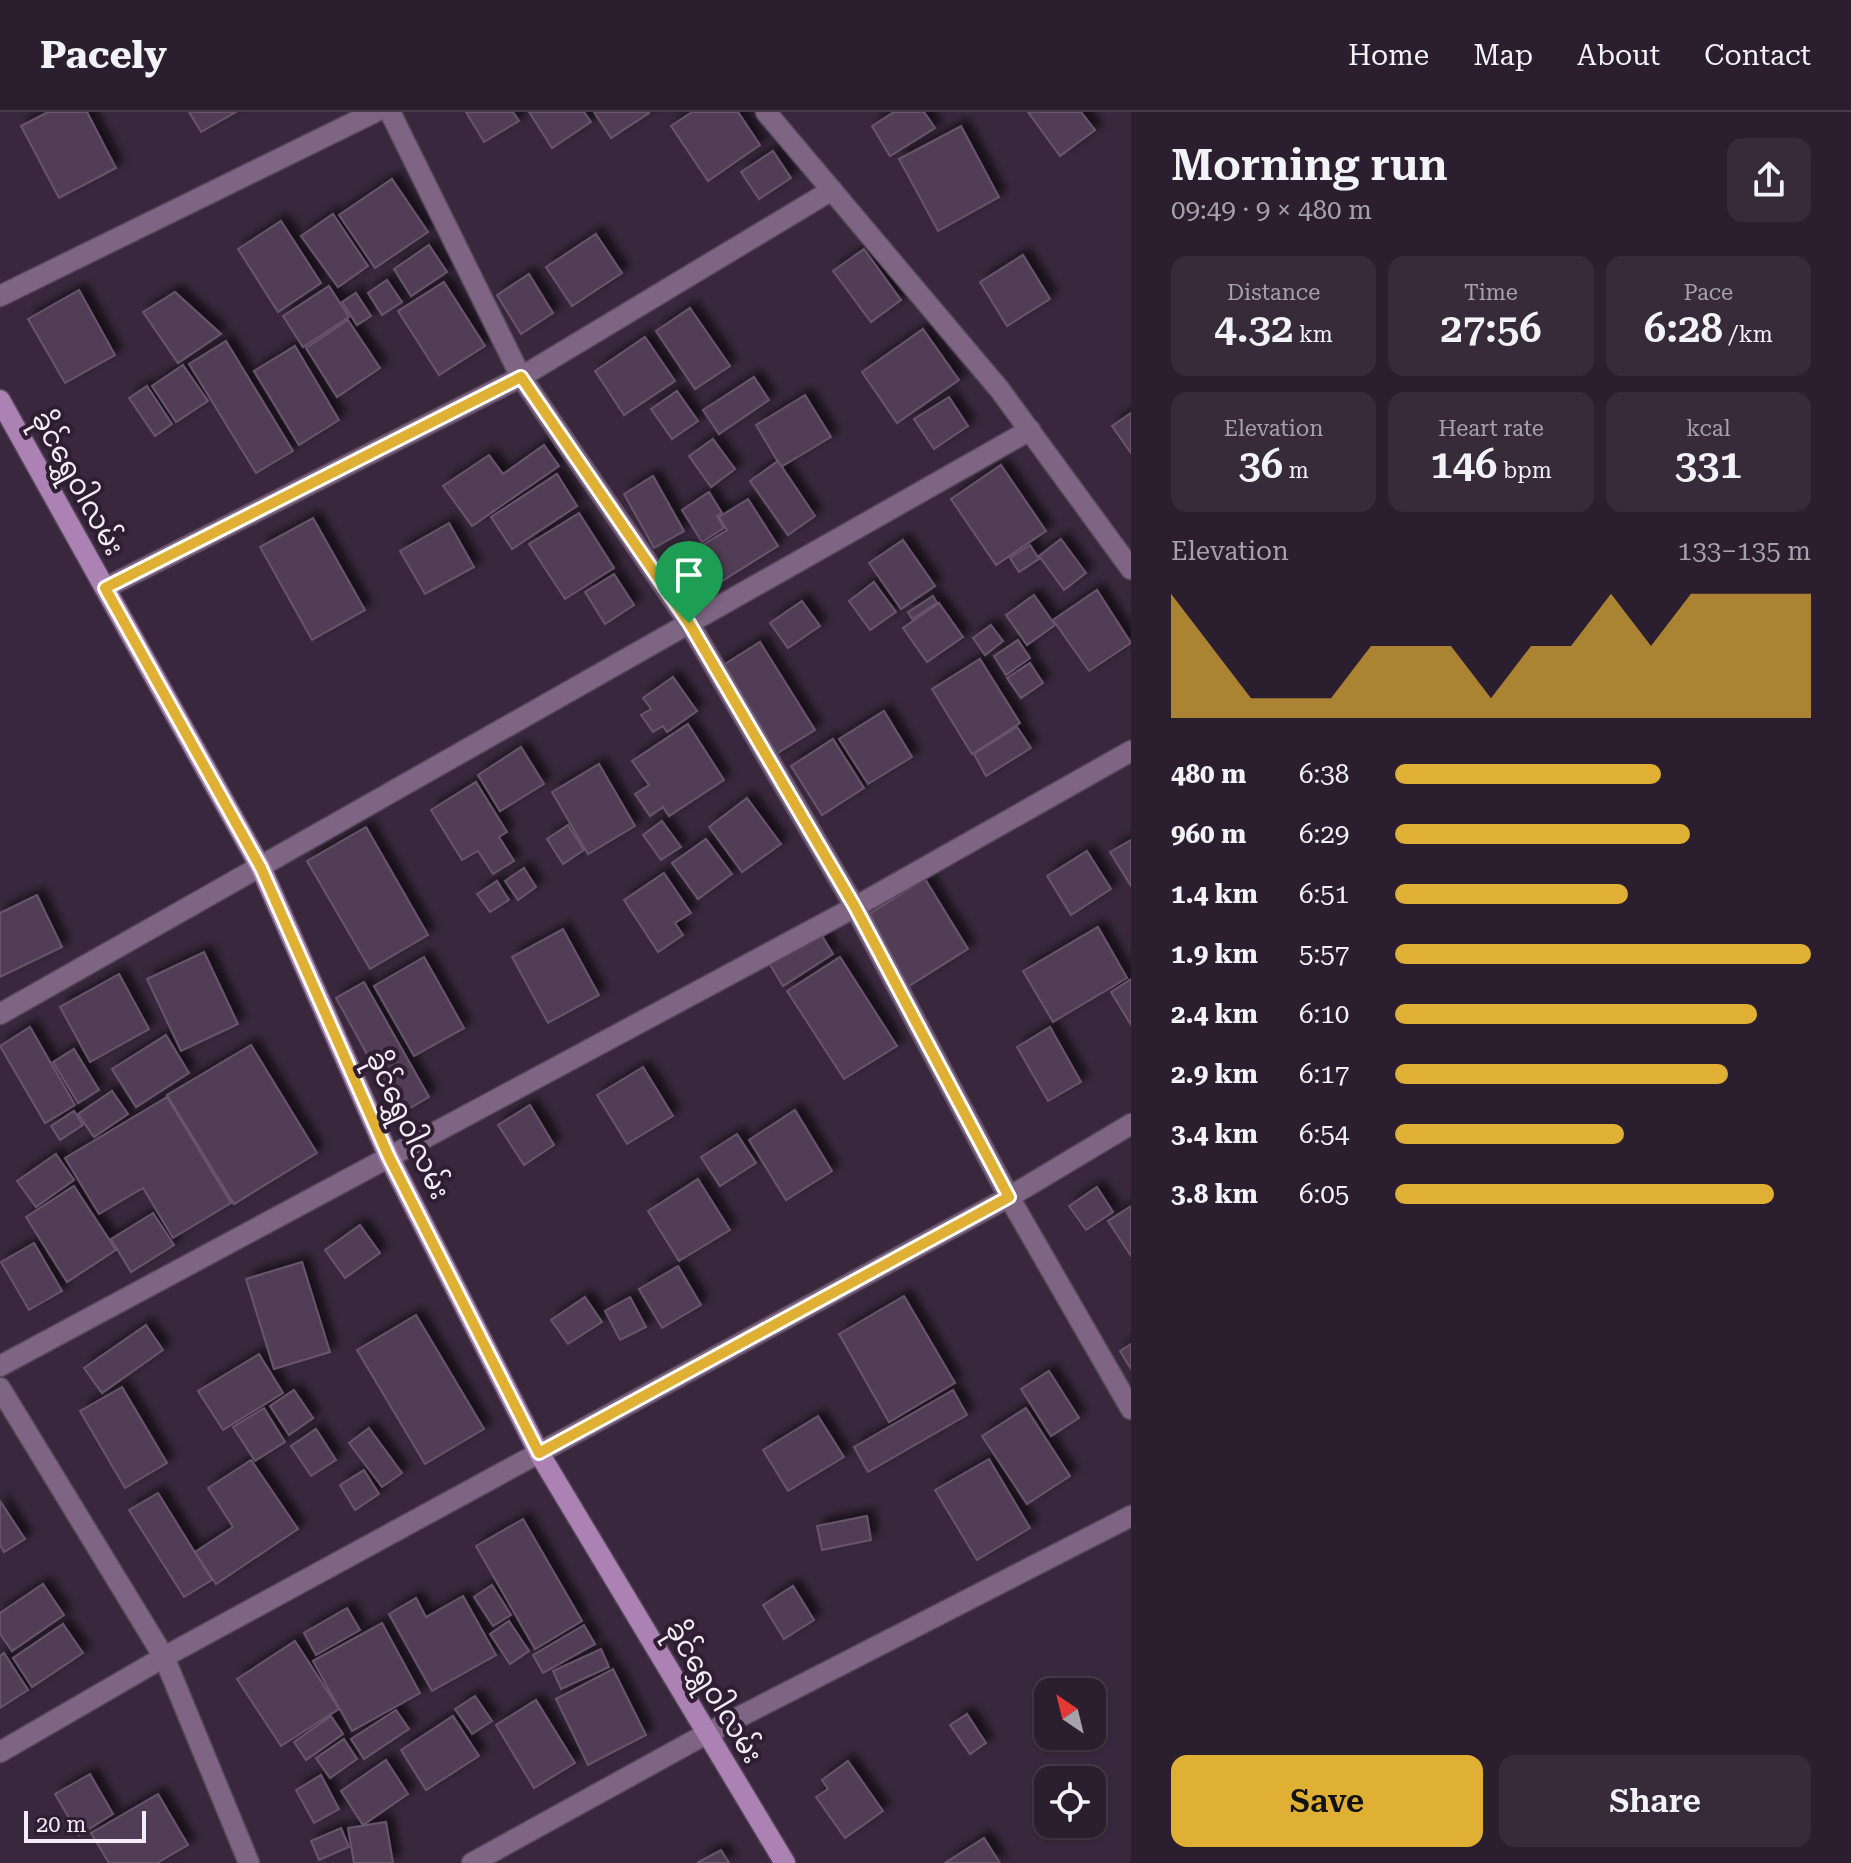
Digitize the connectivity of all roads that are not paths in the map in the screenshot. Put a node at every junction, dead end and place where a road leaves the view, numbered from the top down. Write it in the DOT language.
graph roads {
  1 [pos="375,112"];
  2 [pos="390,112"];
  3 [pos="766,112"];
  4 [pos="832,190"];
  5 [pos="0,296"];
  6 [pos="521,377"];
  7 [pos="0,400"];
  8 [pos="1030,430"];
  9 [pos="1131,569"];
  10 [pos="105,588"];
  11 [pos="689,623"];
  12 [pos="1131,751"];
  13 [pos="261,868"];
  14 [pos="855,907"];
  15 [pos="0,1014"];
  16 [pos="1131,1124"];
  17 [pos="389,1157"];
  18 [pos="1009,1197"];
  19 [pos="0,1366"];
  20 [pos="0,1388"];
  21 [pos="1131,1409"];
  22 [pos="539,1453"];
  23 [pos="1131,1516"];
  24 [pos="164,1657"];
  25 [pos="706,1734"];
  26 [pos="0,1752"];
  27 [pos="249,1863"];
  28 [pos="472,1863"];
  29 [pos="785,1863"];
  1 -- 5 [label="street"];
  2 -- 6 [label="street"];
  3 -- 4 [label="street"];
  4 -- 6 [label="street"];
  4 -- 8 [label="street"];
  6 -- 10 [label="street"];
  6 -- 11 [label="street"];
  7 -- 10 [label="street, ခိုင်ရွှေဝါလမ်း"];
  8 -- 9 [label="street"];
  8 -- 11 [label="street"];
  10 -- 13 [label="street, ခိုင်ရွှေဝါလမ်း"];
  11 -- 13 [label="street"];
  11 -- 14 [label="street"];
  12 -- 14 [label="street"];
  13 -- 15 [label="street"];
  13 -- 17 [label="street, ခိုင်ရွှေဝါလမ်း"];
  14 -- 17 [label="street"];
  14 -- 18 [label="street"];
  16 -- 18 [label="street"];
  17 -- 19 [label="street"];
  17 -- 22 [label="street, ခိုင်ရွှေဝါလမ်း"];
  18 -- 21 [label="street"];
  18 -- 22 [label="street"];
  20 -- 24 [label="street"];
  22 -- 24 [label="street"];
  22 -- 25 [label="street, ခိုင်ရွှေဝါလမ်း"];
  23 -- 25 [label="street"];
  24 -- 26 [label="street"];
  24 -- 27 [label="street"];
  25 -- 28 [label="street"];
  25 -- 29 [label="street, ခိုင်ရွှေဝါလမ်း"];
}
